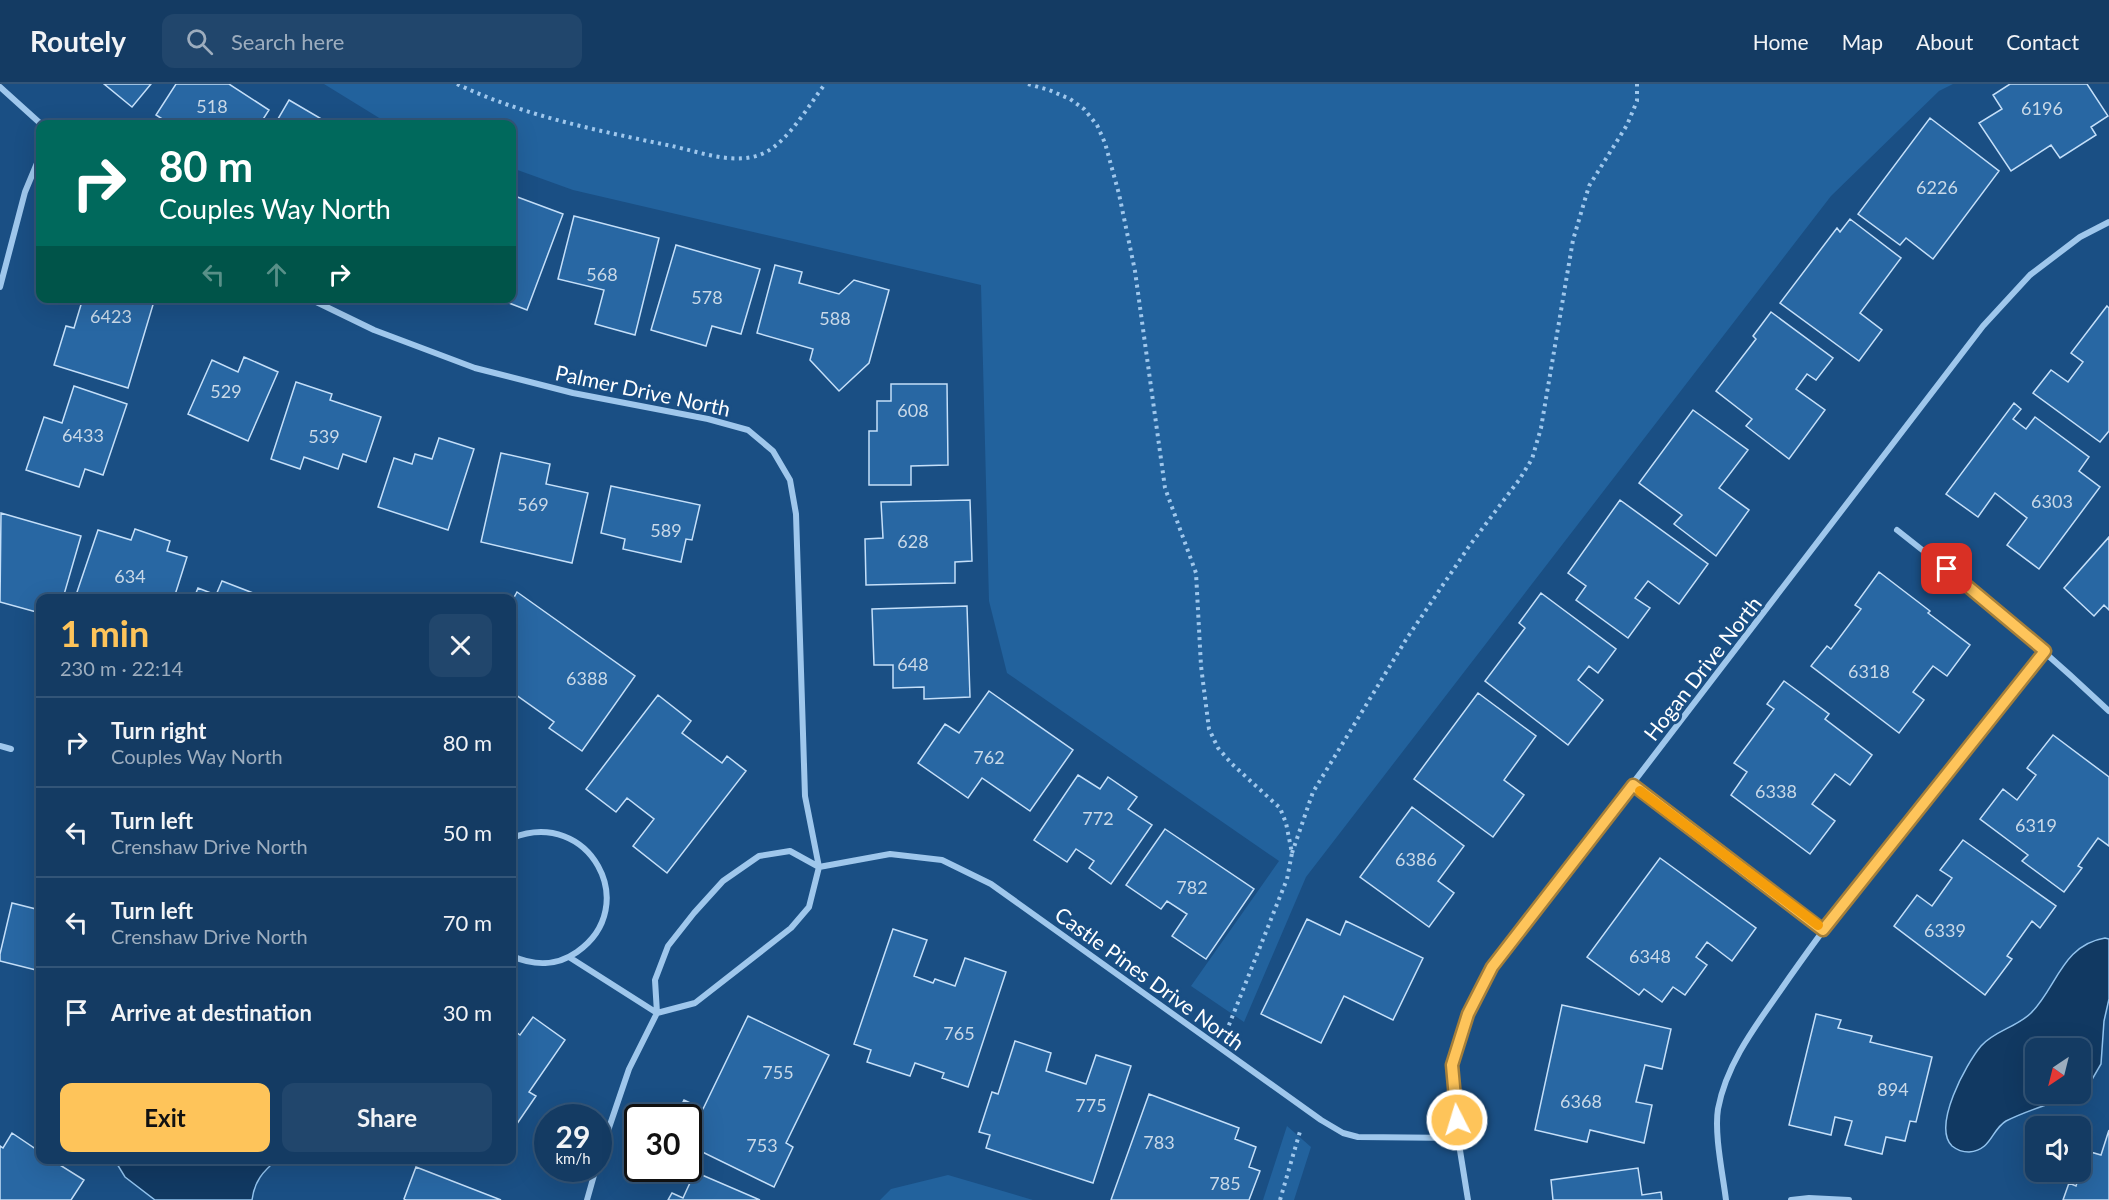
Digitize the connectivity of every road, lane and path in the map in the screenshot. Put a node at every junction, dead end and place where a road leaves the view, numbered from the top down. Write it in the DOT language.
graph roads {
  1 [pos="457,84"];
  2 [pos="825,84"];
  3 [pos="1028,84"];
  4 [pos="1637,84"];
  5 [pos="0,87"];
  6 [pos="37,120"];
  7 [pos="36,166"];
  8 [pos="2109,222"];
  9 [pos="0,287"];
  10 [pos="318,303"];
  11 [pos="1897,530"];
  12 [pos="2045,651"];
  13 [pos="2109,711"];
  14 [pos="0,746"];
  15 [pos="11,749"];
  16 [pos="1633,785"];
  17 [pos="516,836"];
  18 [pos="1292,854"];
  19 [pos="819,867"];
  20 [pos="1823,930"];
  21 [pos="569,957"];
  22 [pos="516,958"];
  23 [pos="657,1013"];
  24 [pos="1228,1034"];
  25 [pos="612,1119"];
  26 [pos="1300,1131"];
  27 [pos="1458,1138"];
  28 [pos="592,1182"];
  29 [pos="587,1200"];
  30 [pos="1280,1200"];
  31 [pos="1468,1200"];
  32 [pos="1726,1200"];
  33 [pos="1791,1200"];
  34 [pos="1849,1200"];
  1 -- 2 [label="path"];
  3 -- 18 [label="path"];
  4 -- 18 [label="path"];
  5 -- 6 [label="street"];
  7 -- 9 [label="street"];
  8 -- 16 [label="street, Hogan Drive North"];
  10 -- 19 [label="street, Palmer Drive North"];
  11 -- 12 [label="street"];
  12 -- 13 [label="street"];
  12 -- 20 [label="street"];
  14 -- 15 [label="street"];
  16 -- 20 [label="street"];
  16 -- 27 [label="street, Hogan Drive North"];
  17 -- 21 [label="street"];
  18 -- 24 [label="path"];
  19 -- 23 [label="street"];
  19 -- 23 [label="street"];
  19 -- 27 [label="street, Castle Pines Drive North"];
  20 -- 32 [label="street"];
  21 -- 22 [label="street"];
  21 -- 23 [label="street"];
  23 -- 25 [label="street"];
  26 -- 30 [label="path"];
  27 -- 31 [label="street, Hogan Drive North"];
  28 -- 29 [label="street"];
  33 -- 34 [label="street"];
}
